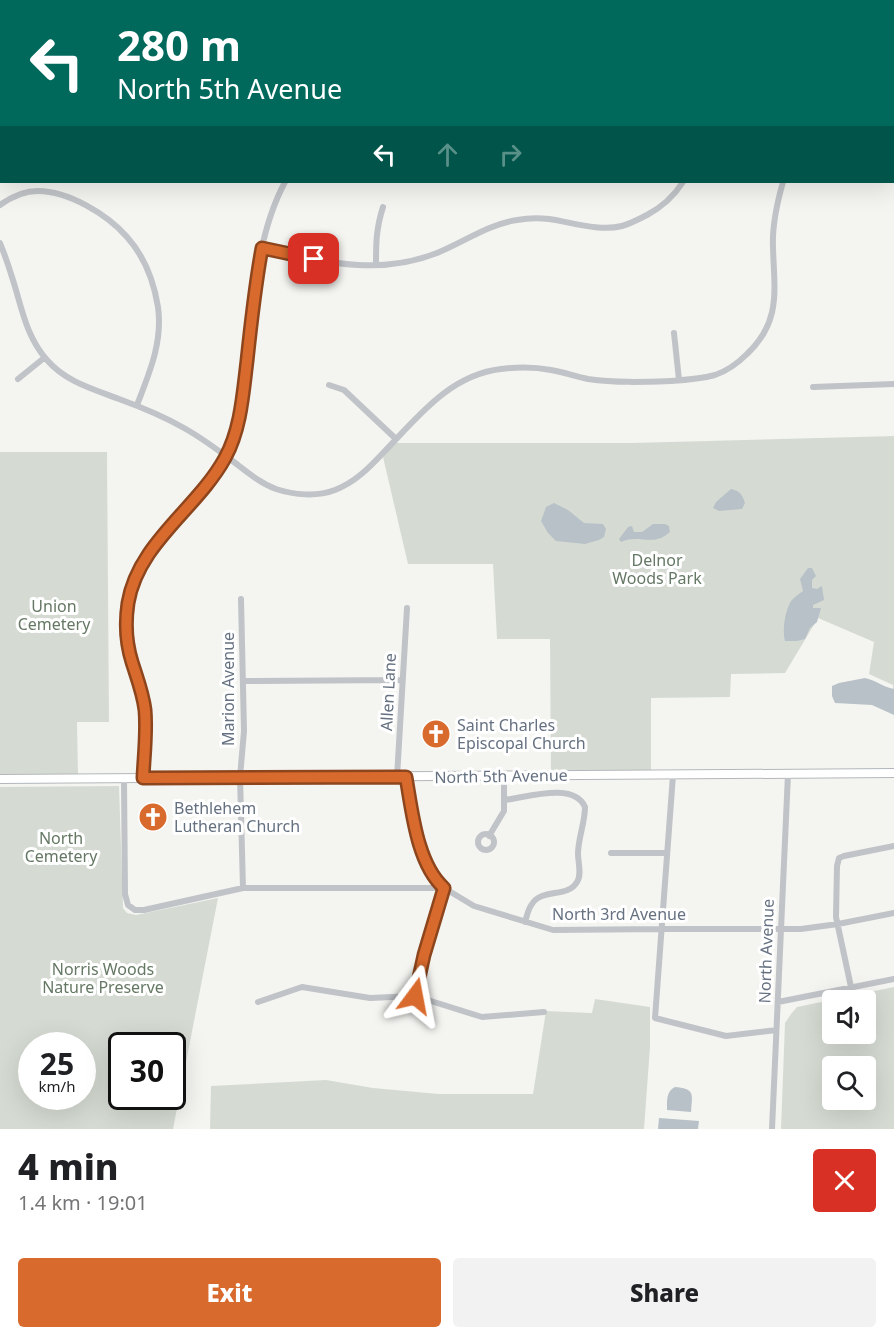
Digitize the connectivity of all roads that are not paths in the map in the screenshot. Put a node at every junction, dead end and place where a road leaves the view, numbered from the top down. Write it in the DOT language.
graph roads {
  1 [pos="285,183"];
  2 [pos="682,183"];
  3 [pos="783,183"];
  4 [pos="0,205"];
  5 [pos="383,207"];
  6 [pos="0,243"];
  7 [pos="262,248"];
  8 [pos="376,265"];
  9 [pos="674,333"];
  10 [pos="44,358"];
  11 [pos="18,379"];
  12 [pos="679,380"];
  13 [pos="894,384"];
  14 [pos="329,386"];
  15 [pos="813,387"];
  16 [pos="137,405"];
  17 [pos="396,439"];
  18 [pos="226,456"];
  19 [pos="241,598"];
  20 [pos="407,608"];
  21 [pos="402,680"];
  22 [pos="243,681"];
  23 [pos="894,773"];
  24 [pos="788,774"];
  25 [pos="673,775"];
  26 [pos="504,776"];
  27 [pos="240,777"];
  28 [pos="397,777"];
  29 [pos="406,777"];
  30 [pos="143,778"];
  31 [pos="0,779"];
  32 [pos="124,779"];
  33 [pos="504,800"];
  34 [pos="489,836"];
  35 [pos="894,846"];
  36 [pos="611,853"];
  37 [pos="667,853"];
  38 [pos="243,888"];
  39 [pos="444,888"];
  40 [pos="894,913"];
  41 [pos="525,922"];
  42 [pos="838,924"];
  43 [pos="780,928"];
  44 [pos="662,929"];
  45 [pos="894,979"];
  46 [pos="851,987"];
  47 [pos="415,996"];
  48 [pos="258,1002"];
  49 [pos="778,1002"];
  50 [pos="544,1012"];
  51 [pos="777,1030"];
  52 [pos="772,1129"];
  1 -- 7 [label="street"];
  2 -- 8 [label="street"];
  3 -- 12 [label="street"];
  4 -- 16 [label="street"];
  5 -- 8 [label="street"];
  6 -- 10 [label="street"];
  7 -- 8 [label="street"];
  7 -- 18 [label="street"];
  9 -- 12 [label="street"];
  10 -- 11 [label="street"];
  10 -- 16 [label="street"];
  12 -- 17 [label="street"];
  13 -- 15 [label="street"];
  14 -- 17 [label="street"];
  16 -- 18 [label="street"];
  17 -- 18 [label="street"];
  18 -- 30 [label="street"];
  19 -- 22 [label="street, Marion Avenue"];
  20 -- 21 [label="street, Allen Lane"];
  21 -- 22 [label="street"];
  21 -- 28 [label="street, Allen Lane"];
  22 -- 27 [label="street, Marion Avenue"];
  23 -- 24 [label="main road, North 5th Avenue"];
  24 -- 25 [label="main road, North 5th Avenue"];
  24 -- 43 [label="street, North Avenue"];
  25 -- 26 [label="main road, North 5th Avenue"];
  25 -- 37 [label="street"];
  26 -- 29 [label="main road, North 5th Avenue"];
  26 -- 33 [label="street"];
  27 -- 28 [label="main road, North 5th Avenue"];
  27 -- 30 [label="main road, North 5th Avenue"];
  27 -- 38 [label="street, Marion Avenue"];
  28 -- 29 [label="main road, North 5th Avenue"];
  29 -- 39 [label="street"];
  30 -- 32 [label="main road, North 5th Avenue"];
  31 -- 32 [label="main road, North 5th Avenue"];
  32 -- 38 [label="street"];
  33 -- 34 [label="street"];
  33 -- 41 [label="street"];
  35 -- 42 [label="street"];
  36 -- 37 [label="street"];
  37 -- 44 [label="street"];
  38 -- 39 [label="street"];
  39 -- 41 [label="street, North 3rd Avenue"];
  39 -- 47 [label="street"];
  40 -- 42 [label="street, North 3rd Avenue"];
  41 -- 44 [label="street, North 3rd Avenue"];
  42 -- 43 [label="street, North 3rd Avenue"];
  42 -- 46 [label="street"];
  43 -- 44 [label="street, North 3rd Avenue"];
  43 -- 49 [label="street, North Avenue"];
  44 -- 51 [label="street"];
  45 -- 46 [label="street"];
  46 -- 49 [label="street"];
  47 -- 48 [label="street"];
  47 -- 50 [label="street"];
  49 -- 51 [label="street, North Avenue"];
  51 -- 52 [label="street, North Avenue"];
}
